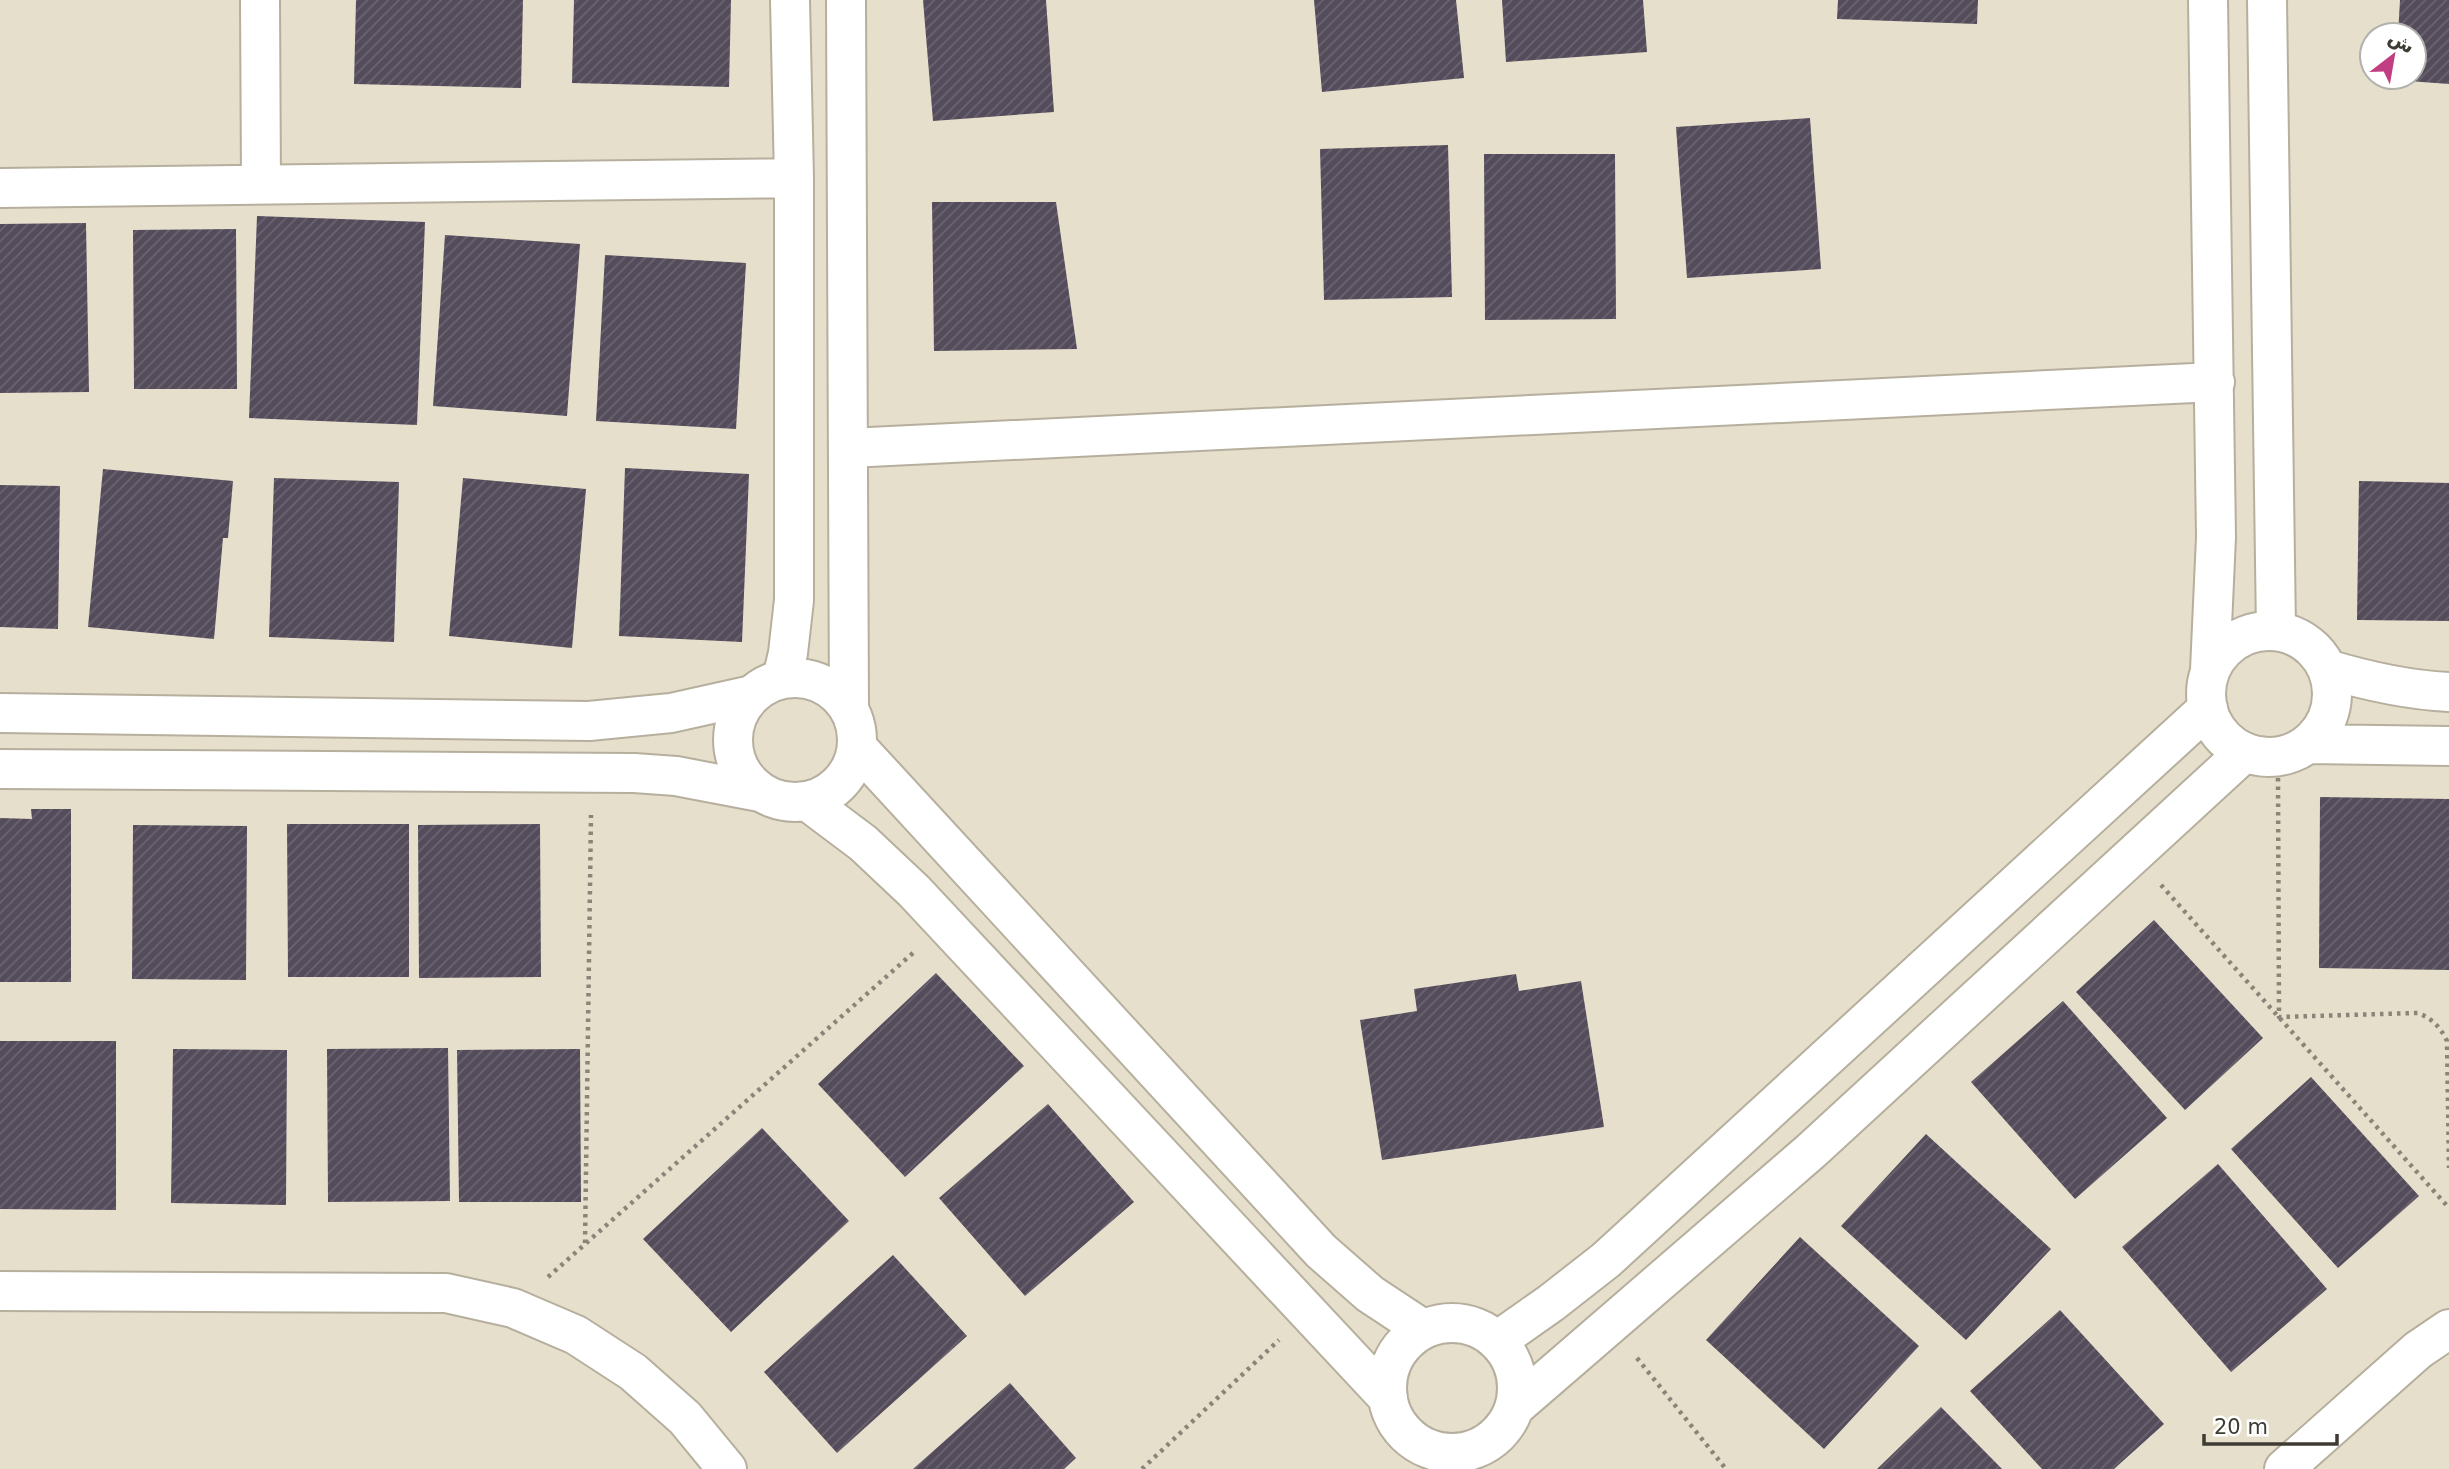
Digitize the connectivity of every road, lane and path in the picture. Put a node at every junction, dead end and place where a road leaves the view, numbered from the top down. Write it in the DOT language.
graph roads {
  1 [pos="260,0"];
  2 [pos="790,0"];
  3 [pos="846,0"];
  4 [pos="2208,0"];
  5 [pos="2267,0"];
  6 [pos="794,178"];
  7 [pos="261,184"];
  8 [pos="0,188"];
  9 [pos="2215,382"];
  10 [pos="849,448"];
  11 [pos="2276,631"];
  12 [pos="2327,669"];
  13 [pos="2210,670"];
  14 [pos="767,687"];
  15 [pos="2449,692"];
  16 [pos="2208,708"];
  17 [pos="849,709"];
  18 [pos="0,713"];
  19 [pos="2449,746"];
  20 [pos="858,748"];
  21 [pos="2277,751"];
  22 [pos="0,769"];
  23 [pos="592,772"];
  24 [pos="760,792"];
  25 [pos="807,801"];
  26 [pos="2134,855"];
  27 [pos="946,924"];
  28 [pos="2279,1017"];
  29 [pos="1774,1105"];
  30 [pos="1811,1151"];
  31 [pos="2449,1168"];
  32 [pos="2449,1208"];
  33 [pos="585,1245"];
  34 [pos="0,1291"];
  35 [pos="513,1308"];
  36 [pos="1308,1313"];
  37 [pos="1610,1325"];
  38 [pos="1423,1329"];
  39 [pos="2449,1329"];
  40 [pos="1497,1341"];
  41 [pos="1388,1398"];
  42 [pos="1516,1406"];
  43 [pos="1418,1456"];
  44 [pos="1484,1458"];
  45 [pos="727,1469"];
  46 [pos="1142,1469"];
  47 [pos="1727,1469"];
  48 [pos="2284,1469"];
  1 -- 7 [label="street"];
  2 -- 6 [label="street"];
  3 -- 10 [label="street"];
  4 -- 9 [label="street"];
  5 -- 11 [label="street"];
  6 -- 7 [label="street"];
  6 -- 14 [label="street"];
  7 -- 8 [label="street"];
  9 -- 10 [label="street"];
  9 -- 13 [label="street"];
  10 -- 17 [label="street"];
  11 -- 12 [label="street"];
  11 -- 13 [label="street"];
  12 -- 15 [label="street"];
  12 -- 21 [label="street"];
  13 -- 16 [label="street"];
  14 -- 17 [label="street"];
  14 -- 18 [label="street"];
  14 -- 24 [label="street"];
  16 -- 21 [label="street"];
  16 -- 29 [label="street"];
  17 -- 20 [label="street"];
  19 -- 21 [label="street"];
  20 -- 25 [label="street"];
  20 -- 38 [label="street"];
  21 -- 26 [label="street"];
  21 -- 28 [label="path"];
  22 -- 23 [label="street"];
  23 -- 24 [label="street"];
  23 -- 33 [label="path"];
  24 -- 25 [label="street"];
  25 -- 27 [label="street"];
  26 -- 28 [label="path"];
  26 -- 30 [label="street"];
  27 -- 33 [label="path"];
  27 -- 36 [label="street"];
  28 -- 31 [label="path"];
  28 -- 32 [label="path"];
  29 -- 30 [label="street"];
  29 -- 40 [label="street"];
  30 -- 37 [label="street"];
  33 -- 35 [label="path"];
  34 -- 35 [label="street"];
  35 -- 45 [label="street"];
  36 -- 41 [label="street"];
  36 -- 46 [label="path"];
  37 -- 42 [label="street"];
  37 -- 47 [label="path"];
  38 -- 40 [label="street"];
  38 -- 41 [label="street"];
  39 -- 48 [label="street"];
  40 -- 42 [label="street"];
  41 -- 43 [label="street"];
  42 -- 44 [label="street"];
  43 -- 44 [label="street"];
}
